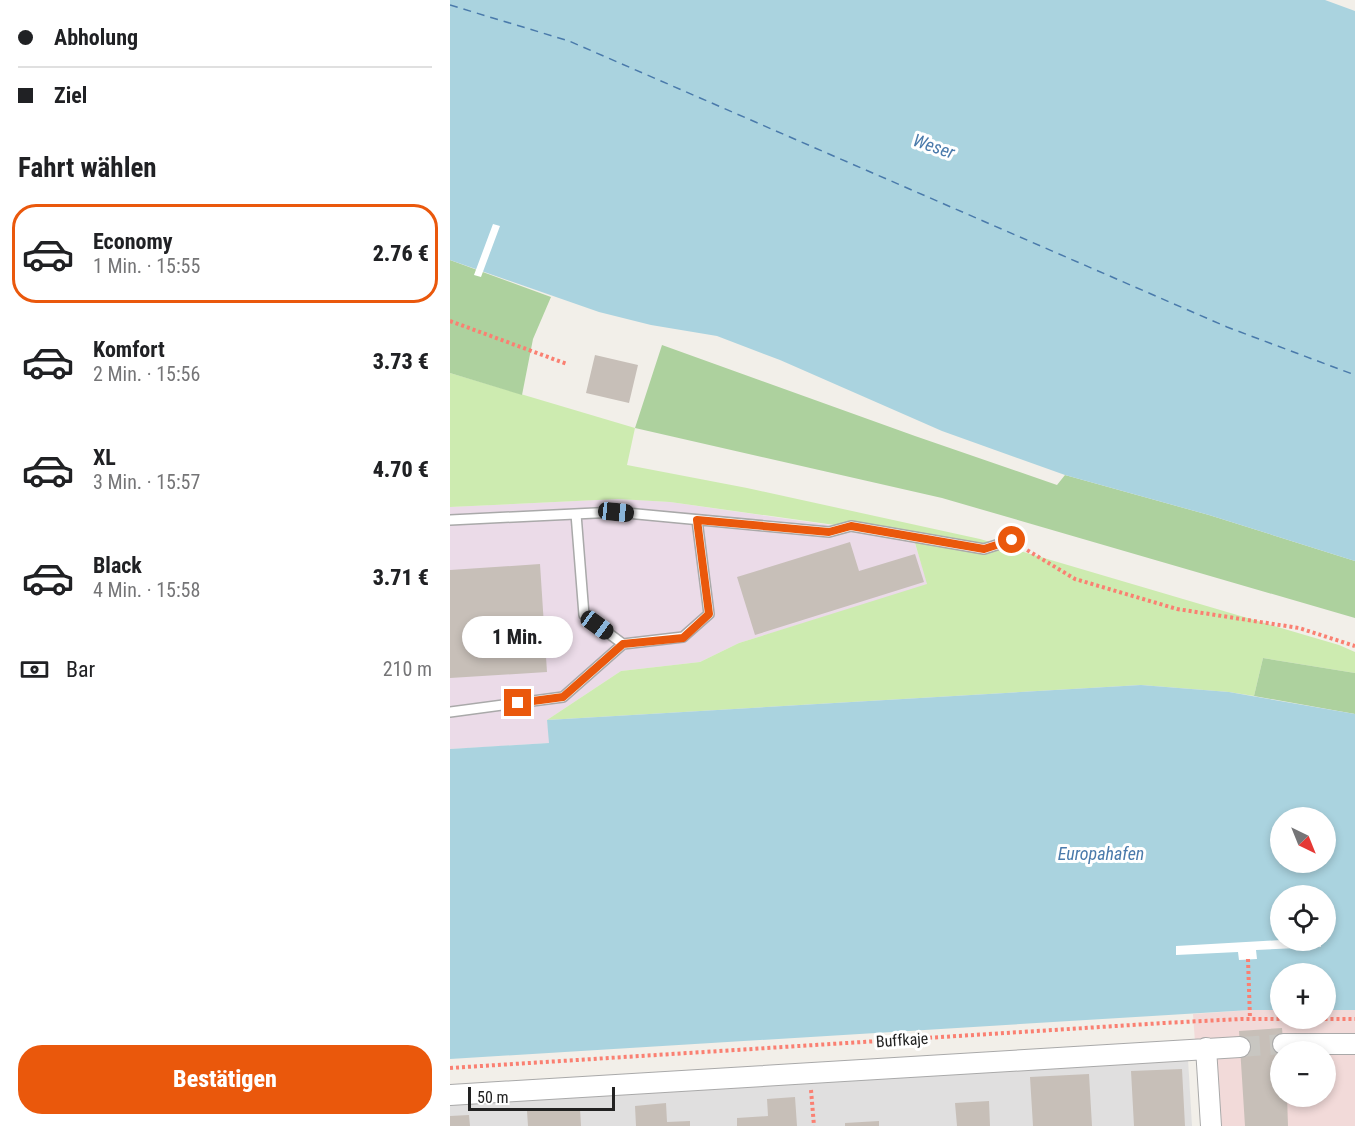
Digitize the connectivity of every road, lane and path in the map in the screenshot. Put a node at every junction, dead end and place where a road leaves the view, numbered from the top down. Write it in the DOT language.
graph roads {
  1 [pos="450,321"];
  2 [pos="567,363"];
  3 [pos="576,514"];
  4 [pos="450,520"];
  5 [pos="697,520"];
  6 [pos="1012,540"];
  7 [pos="623,644"];
  8 [pos="1355,646"];
  9 [pos="450,712"];
  10 [pos="1248,959"];
  11 [pos="1242,1019"];
  12 [pos="1250,1019"];
  13 [pos="1355,1019"];
  14 [pos="1164,1023"];
  15 [pos="1165,1033"];
  16 [pos="1240,1038"];
  17 [pos="1336,1044"];
  18 [pos="1355,1044"];
  19 [pos="1206,1048"];
  20 [pos="450,1068"];
  21 [pos="809,1072"];
  22 [pos="450,1095"];
  23 [pos="814,1126"];
  24 [pos="1211,1126"];
  1 -- 2 [label="path"];
  3 -- 4 [label="lane"];
  3 -- 5 [label="lane"];
  3 -- 7 [label="lane"];
  5 -- 6 [label="lane"];
  5 -- 7 [label="lane"];
  6 -- 8 [label="path"];
  7 -- 9 [label="lane"];
  10 -- 12 [label="path"];
  11 -- 12 [label="path, Buffkaje"];
  11 -- 14 [label="path, Buffkaje"];
  11 -- 16 [label="path"];
  12 -- 13 [label="path, Buffkaje"];
  14 -- 15 [label="path"];
  14 -- 20 [label="path, Buffkaje"];
  16 -- 19 [label="street, Buffkaje"];
  17 -- 18 [label="street"];
  19 -- 21 [label="street, Buffkaje"];
  19 -- 24 [label="street"];
  21 -- 22 [label="street, Buffkaje"];
  21 -- 23 [label="path"];
}
